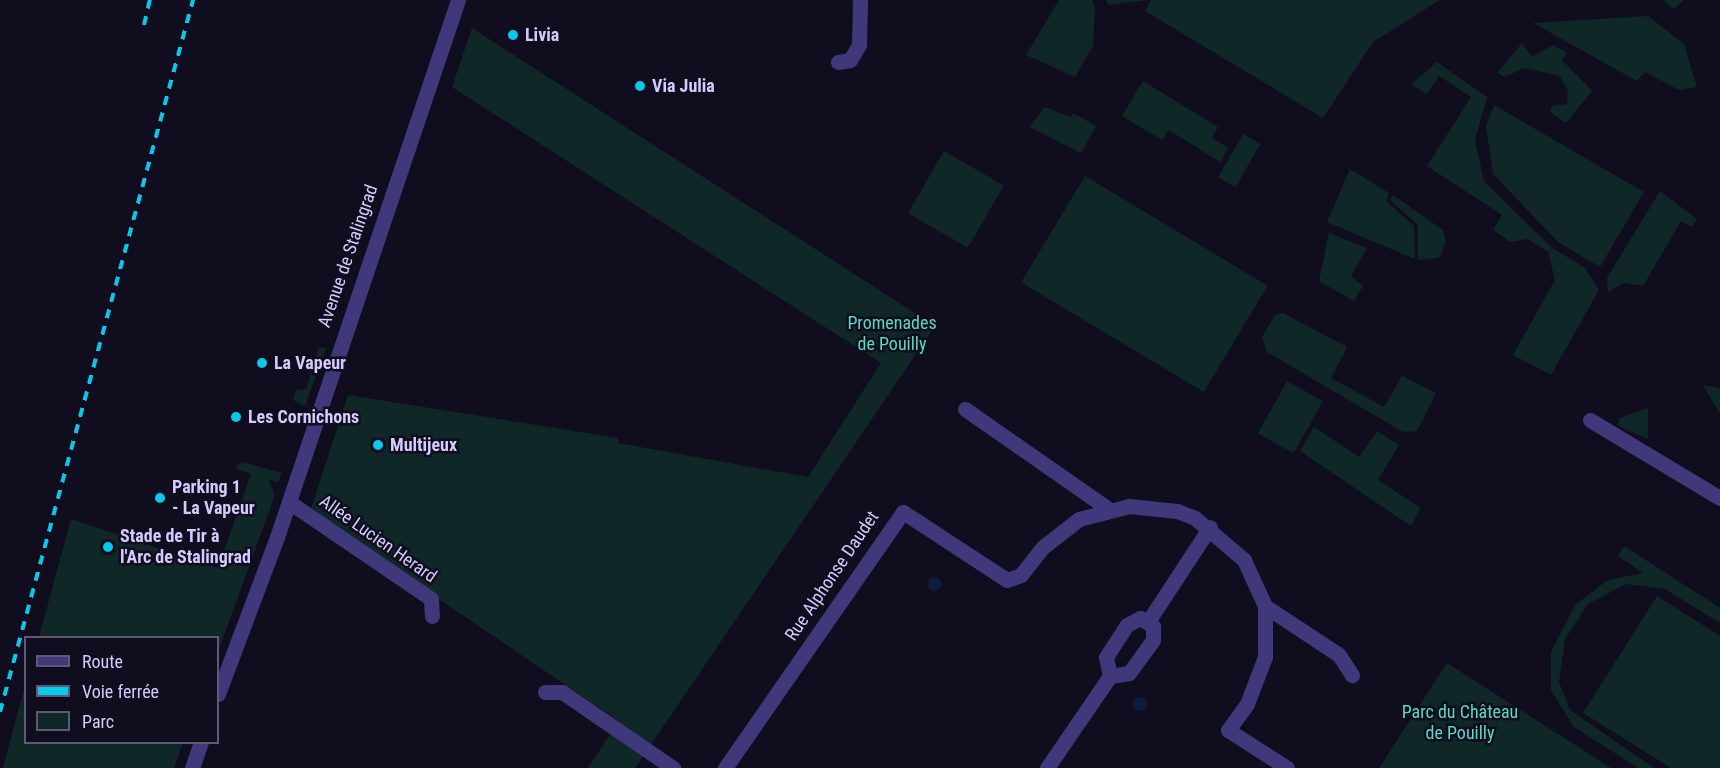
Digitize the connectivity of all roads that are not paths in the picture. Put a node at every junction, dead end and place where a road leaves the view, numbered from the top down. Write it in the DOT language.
graph roads {
  1 [pos="458,0"];
  2 [pos="860,0"];
  3 [pos="837,62"];
  4 [pos="965,409"];
  5 [pos="1590,420"];
  6 [pos="1720,498"];
  7 [pos="289,502"];
  8 [pos="1107,508"];
  9 [pos="1210,527"];
  10 [pos="1265,606"];
  11 [pos="432,616"];
  12 [pos="1149,620"];
  13 [pos="1352,675"];
  14 [pos="1110,676"];
  15 [pos="219,691"];
  16 [pos="545,692"];
  17 [pos="200,744"];
  18 [pos="193,768"];
  19 [pos="673,768"];
  20 [pos="725,768"];
  21 [pos="1047,768"];
  22 [pos="1287,768"];
  1 -- 7 [label="street, Avenue de Stalingrad"];
  2 -- 3 [label="street"];
  4 -- 8 [label="street"];
  5 -- 6 [label="street"];
  7 -- 11 [label="street, Allée Lucien Herard"];
  7 -- 15 [label="street, Avenue de Stalingrad"];
  8 -- 9 [label="street"];
  8 -- 20 [label="street, Rue Alphonse Daudet"];
  9 -- 10 [label="street"];
  9 -- 12 [label="street"];
  10 -- 13 [label="street"];
  10 -- 22 [label="street"];
  12 -- 14 [label="street"];
  12 -- 14 [label="street"];
  14 -- 21 [label="street"];
  16 -- 19 [label="street"];
  17 -- 18 [label="street"];
}
